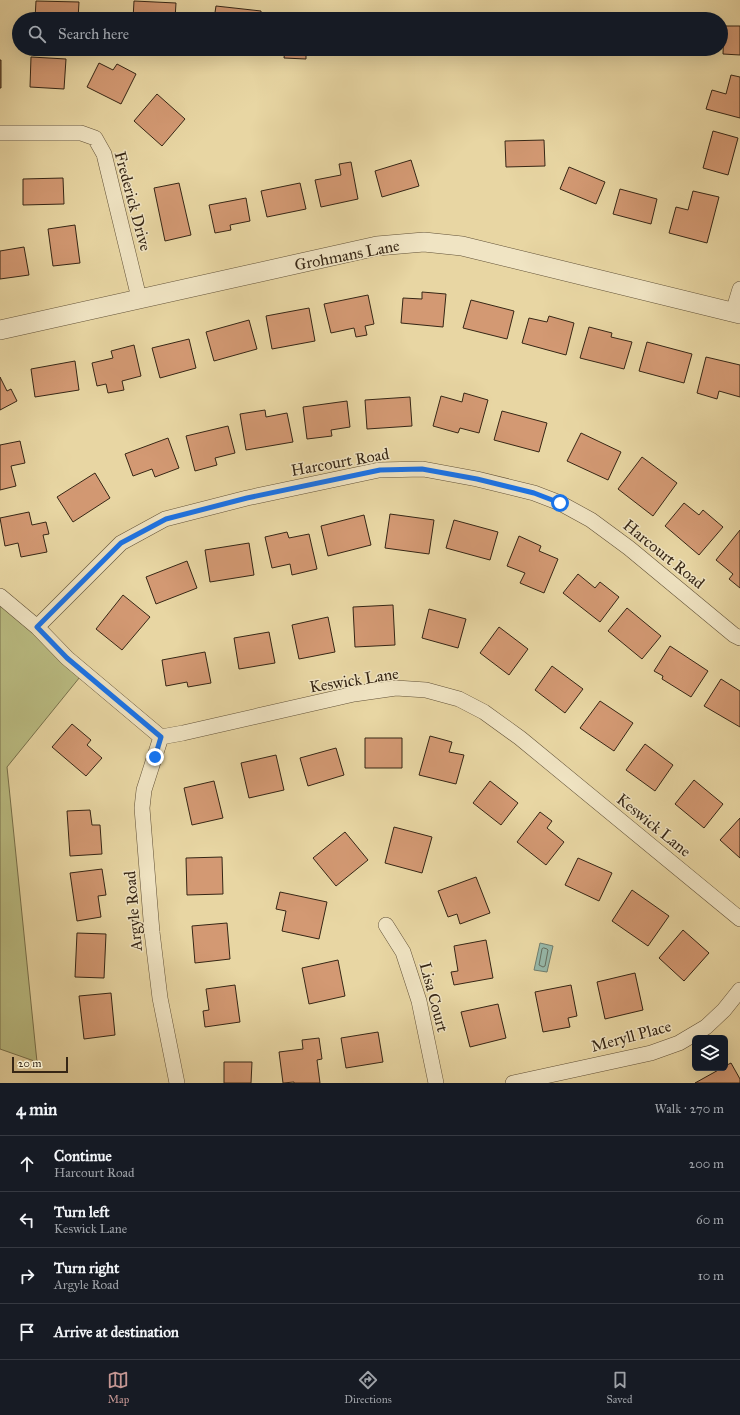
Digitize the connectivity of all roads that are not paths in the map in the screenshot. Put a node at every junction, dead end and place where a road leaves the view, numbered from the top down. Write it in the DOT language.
graph roads {
  1 [pos="0,133"];
  2 [pos="740,289"];
  3 [pos="139,298"];
  4 [pos="736,313"];
  5 [pos="0,330"];
  6 [pos="0,596"];
  7 [pos="37,627"];
  8 [pos="740,638"];
  9 [pos="161,737"];
  10 [pos="740,919"];
  11 [pos="386,925"];
  12 [pos="740,990"];
  13 [pos="177,1083"];
  14 [pos="436,1083"];
  15 [pos="513,1083"];
  1 -- 3 [label="street, Frederick Drive"];
  2 -- 4 [label="street"];
  3 -- 4 [label="street, Grohmans Lane"];
  3 -- 5 [label="street, Grohmans Lane"];
  6 -- 7 [label="street"];
  7 -- 8 [label="street, Harcourt Road"];
  7 -- 9 [label="street"];
  9 -- 10 [label="street, Keswick Lane"];
  9 -- 13 [label="street, Argyle Road"];
  11 -- 14 [label="street, Lisa Court"];
  12 -- 15 [label="street, Meryll Place"];
}
